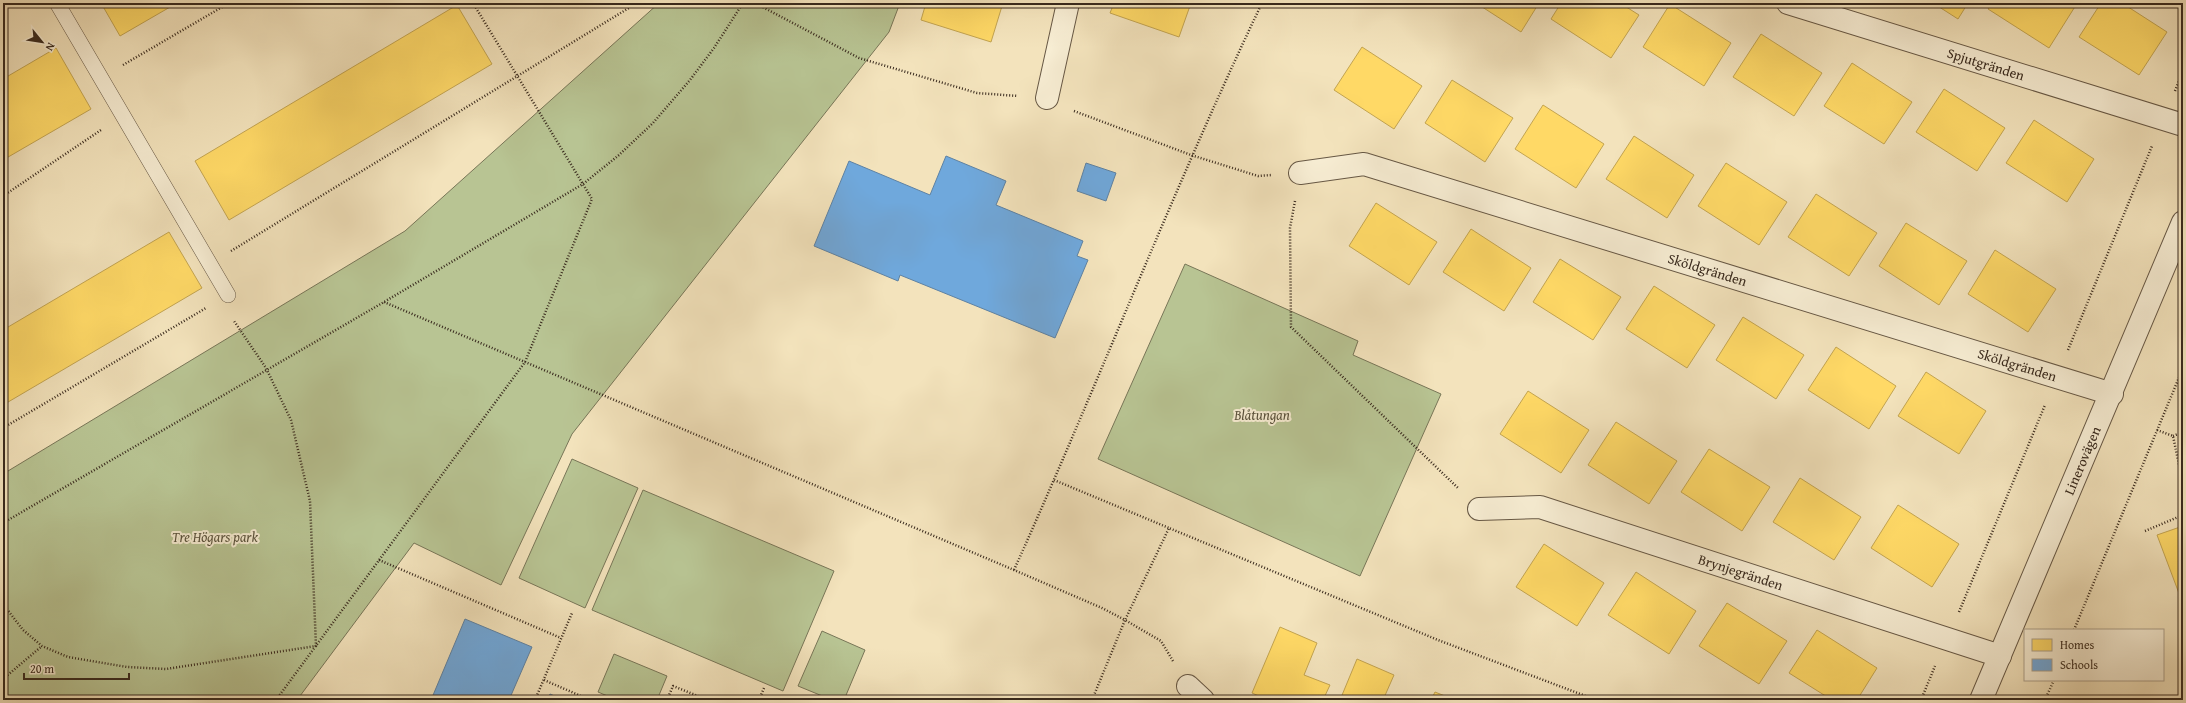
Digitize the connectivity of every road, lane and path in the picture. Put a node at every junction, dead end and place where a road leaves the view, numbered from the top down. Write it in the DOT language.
graph roads {
  1 [pos="57,3"];
  2 [pos="229,3"];
  3 [pos="473,3"];
  4 [pos="637,3"];
  5 [pos="743,3"];
  6 [pos="755,3"];
  7 [pos="1068,3"];
  8 [pos="1262,3"];
  9 [pos="1788,3"];
  10 [pos="517,75"];
  11 [pos="101,78"];
  12 [pos="1047,98"];
  13 [pos="122,115"];
  14 [pos="2183,125"];
  15 [pos="1191,155"];
  16 [pos="1300,173"];
  17 [pos="583,184"];
  18 [pos="3,196"];
  19 [pos="2183,222"];
  20 [pos="209,264"];
  21 [pos="224,298"];
  22 [pos="384,302"];
  23 [pos="524,362"];
  24 [pos="266,368"];
  25 [pos="2183,368"];
  26 [pos="2112,394"];
  27 [pos="3,428"];
  28 [pos="2157,430"];
  29 [pos="2183,432"];
  30 [pos="2173,436"];
  31 [pos="1054,480"];
  32 [pos="2183,484"];
  33 [pos="1479,509"];
  34 [pos="2183,515"];
  35 [pos="3,522"];
  36 [pos="1169,528"];
  37 [pos="2145,531"];
  38 [pos="379,560"];
  39 [pos="1014,570"];
  40 [pos="3,604"];
  41 [pos="572,614"];
  42 [pos="1125,620"];
  43 [pos="2074,629"];
  44 [pos="561,638"];
  45 [pos="42,646"];
  46 [pos="316,646"];
  47 [pos="2000,656"];
  48 [pos="3,679"];
  49 [pos="544,680"];
  50 [pos="2054,681"];
  51 [pos="764,688"];
  52 [pos="1195,693"];
  53 [pos="276,700"];
  54 [pos="535,700"];
  55 [pos="590,700"];
  56 [pos="666,700"];
  57 [pos="708,700"];
  58 [pos="759,700"];
  59 [pos="1092,700"];
  60 [pos="1596,700"];
  61 [pos="1981,700"];
  62 [pos="2045,700"];
  1 -- 11 [label="lane"];
  2 -- 11 [label="path"];
  3 -- 10 [label="path"];
  4 -- 10 [label="path"];
  5 -- 17 [label="path"];
  6 -- 12 [label="path"];
  7 -- 12 [label="street"];
  8 -- 15 [label="path"];
  9 -- 14 [label="street, Spjutgränden"];
  10 -- 17 [label="path"];
  10 -- 20 [label="path"];
  11 -- 13 [label="lane"];
  12 -- 15 [label="path"];
  13 -- 18 [label="path"];
  13 -- 20 [label="lane"];
  15 -- 16 [label="path"];
  15 -- 31 [label="path"];
  16 -- 26 [label="street, Sköldgränden"];
  16 -- 33 [label="path"];
  17 -- 22 [label="path"];
  17 -- 23 [label="path"];
  19 -- 26 [label="street, Linerovägen"];
  20 -- 21 [label="lane"];
  21 -- 24 [label="path"];
  21 -- 27 [label="path"];
  22 -- 23 [label="path"];
  22 -- 24 [label="path"];
  23 -- 38 [label="path"];
  23 -- 39 [label="path"];
  24 -- 35 [label="path"];
  24 -- 46 [label="path"];
  25 -- 28 [label="path"];
  26 -- 47 [label="street, Linerovägen"];
  28 -- 30 [label="path"];
  28 -- 43 [label="path"];
  29 -- 30 [label="path"];
  30 -- 32 [label="path"];
  31 -- 36 [label="path"];
  31 -- 39 [label="path"];
  33 -- 47 [label="street, Brynjegränden"];
  34 -- 37 [label="path"];
  36 -- 42 [label="path"];
  36 -- 60 [label="path"];
  38 -- 44 [label="path"];
  38 -- 46 [label="path"];
  39 -- 42 [label="path"];
  40 -- 45 [label="path"];
  41 -- 44 [label="path"];
  42 -- 52 [label="path"];
  42 -- 59 [label="path"];
  44 -- 49 [label="path"];
  45 -- 46 [label="path"];
  45 -- 48 [label="path"];
  46 -- 53 [label="path"];
  47 -- 61 [label="street, Linerovägen"];
  49 -- 54 [label="path"];
  49 -- 55 [label="path"];
  50 -- 62 [label="path"];
  51 -- 58 [label="path"];
  56 -- 57 [label="path"];
}
